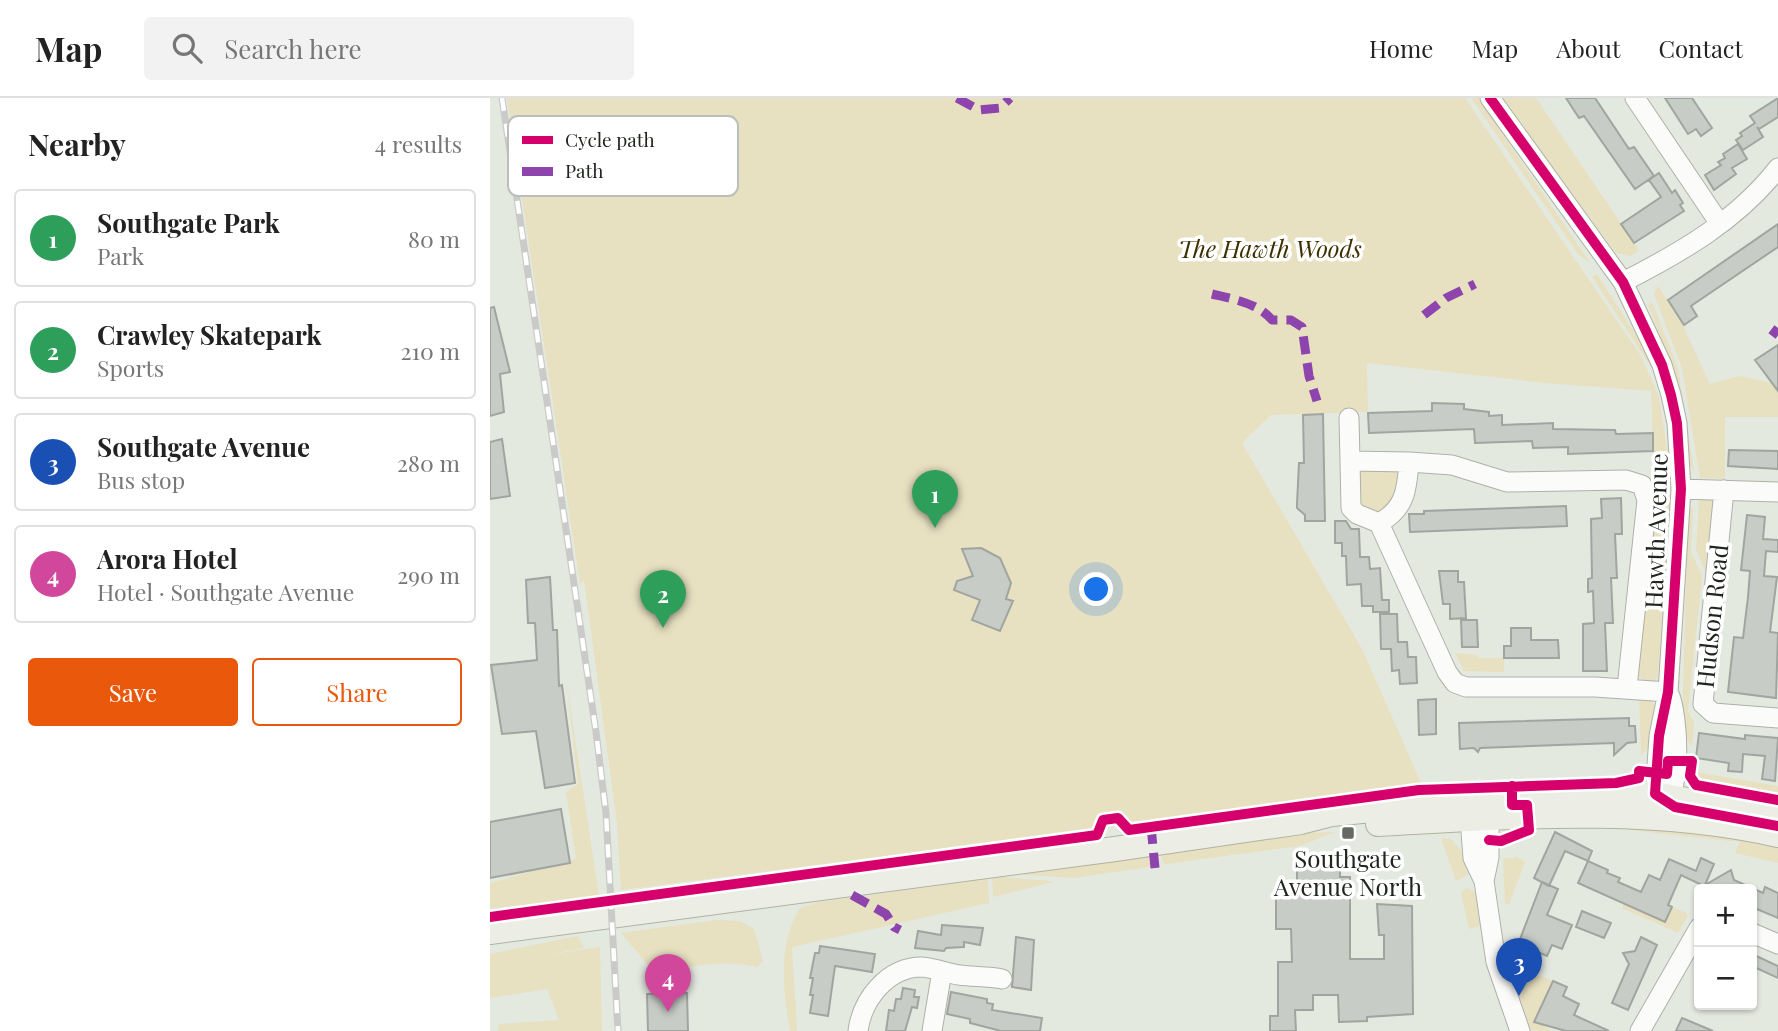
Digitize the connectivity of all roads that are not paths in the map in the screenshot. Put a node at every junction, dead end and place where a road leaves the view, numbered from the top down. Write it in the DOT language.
graph roads {
  1 [pos="1490,98"];
  2 [pos="1635,98"];
  3 [pos="1778,169"];
  4 [pos="1720,224"];
  5 [pos="1623,282"];
  6 [pos="1349,418"];
  7 [pos="1350,461"];
  8 [pos="1409,462"];
  9 [pos="1681,489"];
  10 [pos="1724,490"];
  11 [pos="1778,492"];
  12 [pos="1379,523"];
  13 [pos="1627,688"];
  14 [pos="1668,692"];
  15 [pos="1778,718"];
  16 [pos="1665,798"];
  17 [pos="1474,811"];
  18 [pos="1641,816"];
  19 [pos="1778,817"];
  20 [pos="1301,822"];
  21 [pos="1778,826"];
  22 [pos="1778,835"];
  23 [pos="491,933"];
  24 [pos="1757,935"];
  25 [pos="1694,937"];
  26 [pos="1778,944"];
  27 [pos="942,971"];
  28 [pos="1003,979"];
  29 [pos="858,1031"];
  30 [pos="932,1031"];
  31 [pos="1520,1031"];
  32 [pos="1640,1031"];
  1 -- 5 [label="street, Hawth Avenue"];
  2 -- 4 [label="street"];
  3 -- 4 [label="street"];
  4 -- 5 [label="street"];
  5 -- 9 [label="street, Hawth Avenue"];
  6 -- 7 [label="street"];
  7 -- 8 [label="street"];
  7 -- 12 [label="street"];
  8 -- 12 [label="street"];
  8 -- 13 [label="street"];
  9 -- 10 [label="street"];
  9 -- 14 [label="street, Hawth Avenue"];
  10 -- 11 [label="street"];
  10 -- 15 [label="street, Hudson Road"];
  12 -- 13 [label="street"];
  13 -- 14 [label="street"];
  14 -- 16 [label="street, Hawth Avenue"];
  16 -- 17 [label="main road"];
  16 -- 18 [label="street"];
  16 -- 19 [label="main road"];
  16 -- 21 [label="street"];
  17 -- 18 [label="main road"];
  17 -- 20 [label="main road"];
  17 -- 20 [label="main road"];
  17 -- 31 [label="street"];
  18 -- 22 [label="main road"];
  20 -- 23 [label="main road"];
  24 -- 26 [label="street"];
  25 -- 32 [label="street"];
  27 -- 28 [label="street"];
  27 -- 29 [label="street"];
  27 -- 30 [label="street"];
}
